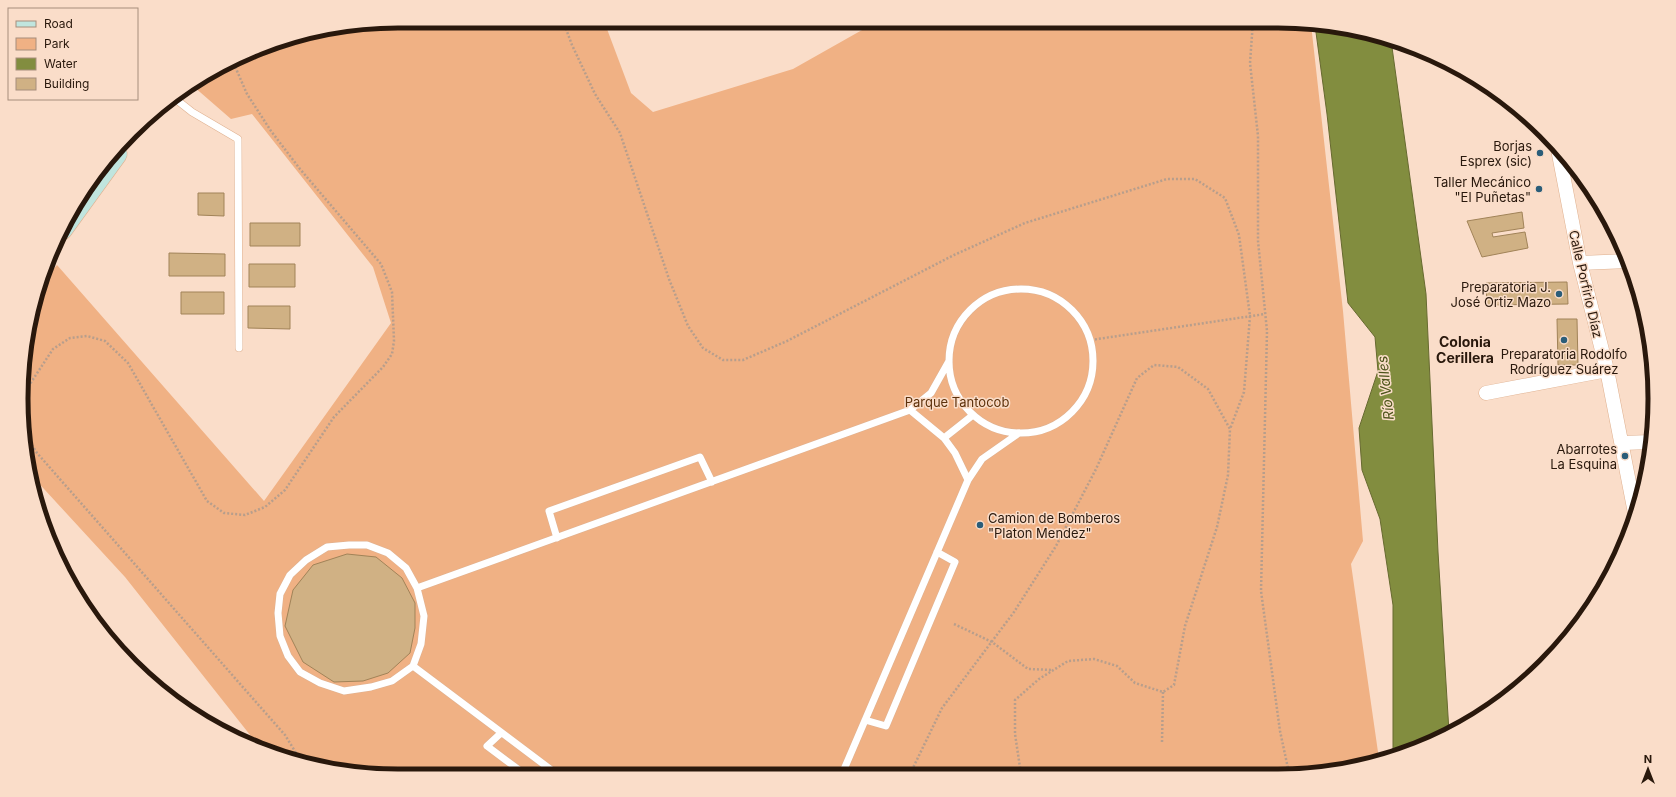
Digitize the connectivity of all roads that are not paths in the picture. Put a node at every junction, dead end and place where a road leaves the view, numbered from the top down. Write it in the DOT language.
graph roads {
  1 [pos="178,101"];
  2 [pos="1560,159"];
  3 [pos="1622,261"];
  4 [pos="1580,263"];
  5 [pos="239,348"];
  6 [pos="949,361"];
  7 [pos="1607,370"];
  8 [pos="1486,393"];
  9 [pos="910,410"];
  10 [pos="973,415"];
  11 [pos="1019,433"];
  12 [pos="944,438"];
  13 [pos="1645,442"];
  14 [pos="1622,443"];
  15 [pos="968,480"];
  16 [pos="712,482"];
  17 [pos="1633,501"];
  18 [pos="556,538"];
  19 [pos="937,552"];
  20 [pos="417,588"];
  21 [pos="413,666"];
  22 [pos="865,720"];
  23 [pos="501,732"];
  24 [pos="518,769"];
  25 [pos="550,769"];
  26 [pos="844,769"];
  1 -- 5 [label="lane"];
  2 -- 4 [label="street, Calle Porfirio Díaz"];
  3 -- 4 [label="street"];
  4 -- 7 [label="street, Calle Porfirio Díaz"];
  6 -- 9 [label="lane"];
  6 -- 10 [label="lane"];
  6 -- 11 [label="lane"];
  7 -- 8 [label="street"];
  7 -- 14 [label="street, Calle Porfirio Díaz"];
  9 -- 12 [label="lane"];
  9 -- 16 [label="lane"];
  10 -- 11 [label="lane"];
  10 -- 12 [label="lane"];
  11 -- 15 [label="lane"];
  12 -- 15 [label="lane"];
  13 -- 14 [label="street"];
  14 -- 17 [label="street, Calle Porfirio Díaz"];
  15 -- 19 [label="lane"];
  16 -- 18 [label="lane"];
  16 -- 18 [label="lane"];
  18 -- 20 [label="lane"];
  19 -- 22 [label="lane"];
  19 -- 22 [label="lane"];
  20 -- 21 [label="lane"];
  20 -- 21 [label="lane"];
  21 -- 23 [label="lane"];
  22 -- 26 [label="lane"];
  23 -- 24 [label="lane"];
  23 -- 25 [label="lane"];
}
